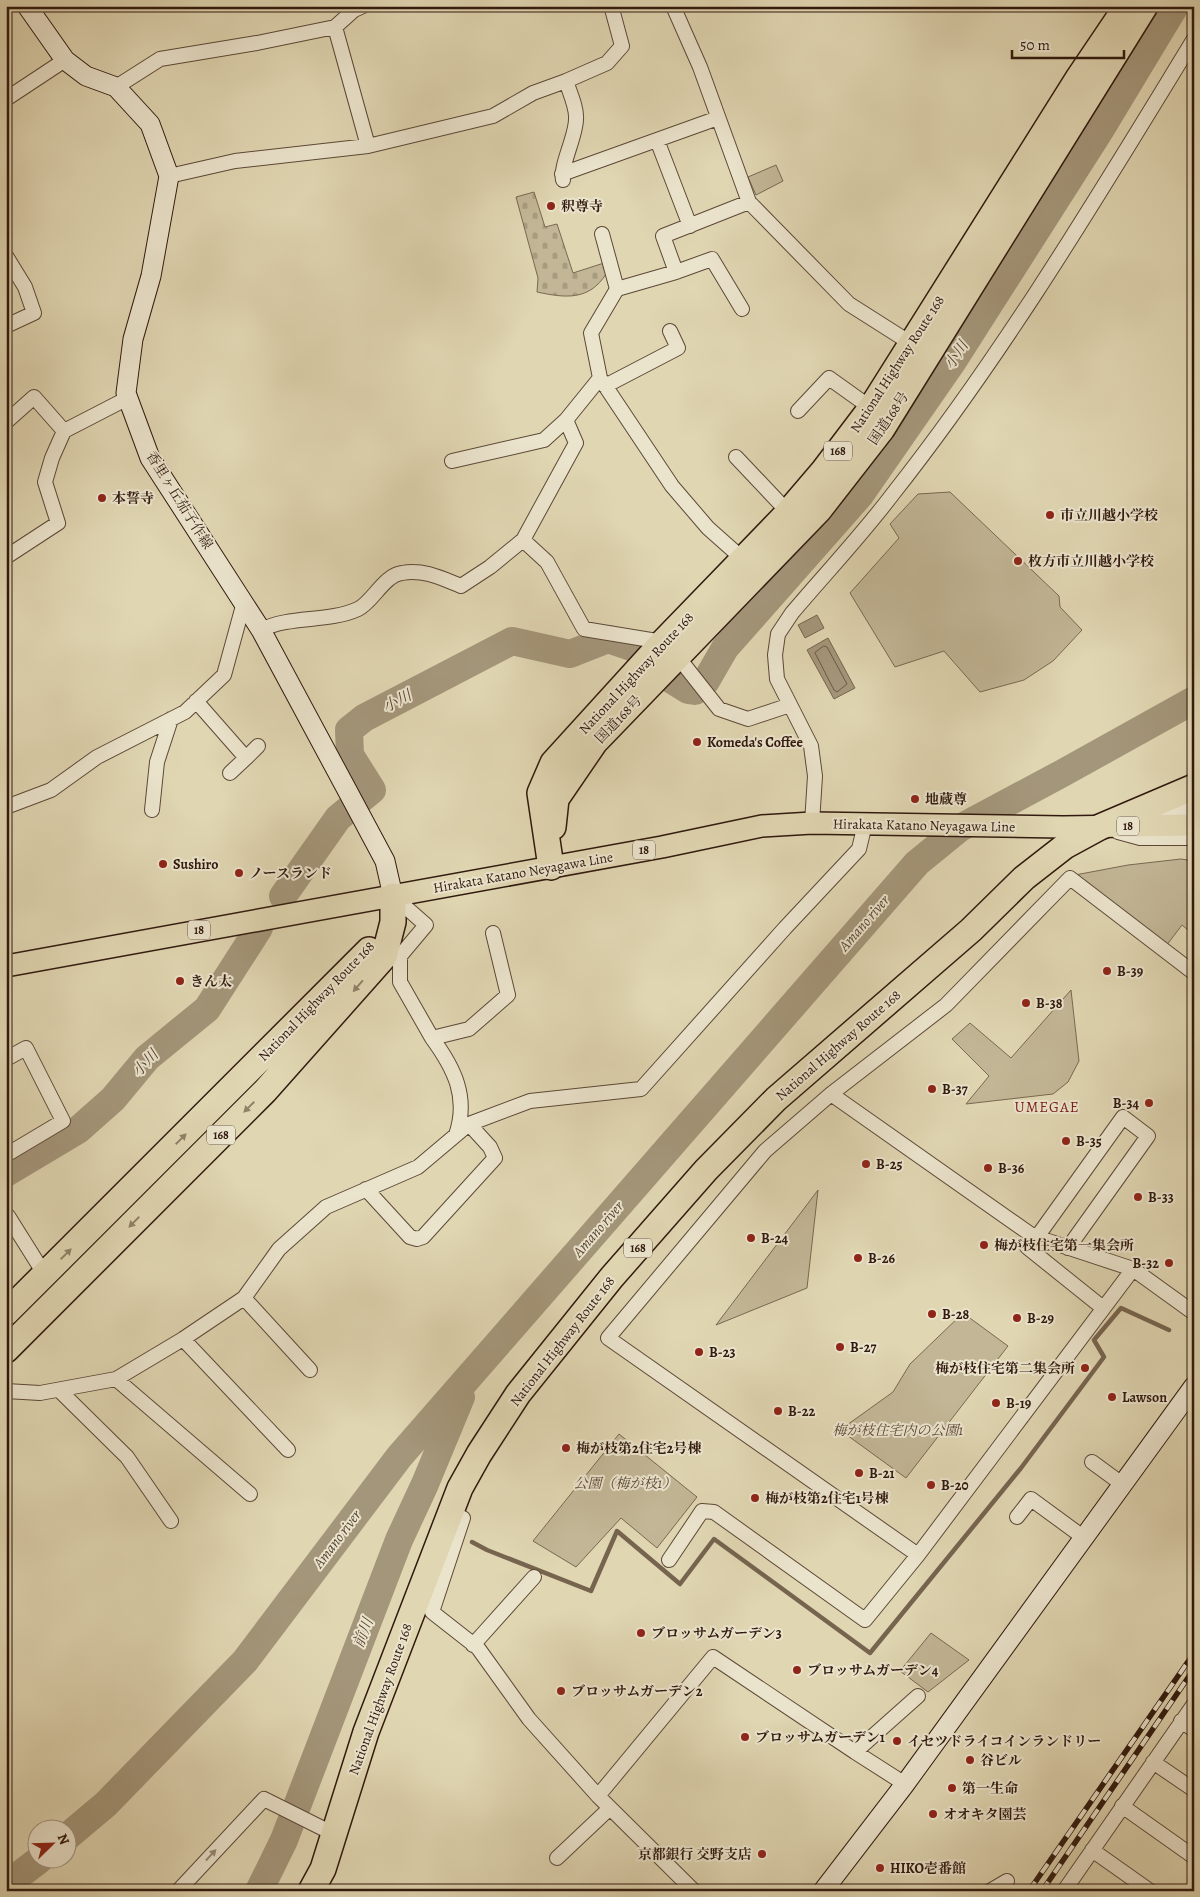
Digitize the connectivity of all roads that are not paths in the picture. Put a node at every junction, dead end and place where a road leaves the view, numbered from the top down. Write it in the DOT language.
graph roads {
  1 [pos="27,6"];
  2 [pos="363,6"];
  3 [pos="614,6"];
  4 [pos="673,6"];
  5 [pos="1127,6"];
  6 [pos="1145,6"];
  7 [pos="335,27"];
  8 [pos="1194,39"];
  9 [pos="65,60"];
  10 [pos="566,82"];
  11 [pos="116,87"];
  12 [pos="6,99"];
  13 [pos="718,118"];
  14 [pos="657,140"];
  15 [pos="368,146"];
  16 [pos="169,176"];
  17 [pos="749,202"];
  18 [pos="690,226"];
  19 [pos="602,234"];
  20 [pos="6,256"];
  21 [pos="676,272"];
  22 [pos="617,289"];
  23 [pos="742,310"];
  24 [pos="6,326"];
  25 [pos="670,331"];
  26 [pos="912,344"];
  27 [pos="603,382"];
  28 [pos="128,398"];
  29 [pos="871,408"];
  30 [pos="798,411"];
  31 [pos="566,420"];
  32 [pos="6,422"];
  33 [pos="64,431"];
  34 [pos="736,457"];
  35 [pos="452,461"];
  36 [pos="788,512"];
  37 [pos="523,540"];
  38 [pos="6,557"];
  39 [pos="744,560"];
  40 [pos="244,602"];
  41 [pos="261,630"];
  42 [pos="671,649"];
  43 [pos="196,701"];
  44 [pos="790,705"];
  45 [pos="171,719"];
  46 [pos="258,746"];
  47 [pos="246,758"];
  48 [pos="230,773"];
  49 [pos="1194,787"];
  50 [pos="6,807"];
  51 [pos="1194,809"];
  52 [pos="152,810"];
  53 [pos="812,823"];
  54 [pos="865,824"];
  55 [pos="1194,825"];
  56 [pos="1100,827"];
  57 [pos="1194,838"];
  58 [pos="551,867"];
  59 [pos="393,896"];
  60 [pos="493,933"];
  61 [pos="384,957"];
  62 [pos="6,966"];
  63 [pos="1194,973"];
  64 [pos="400,982"];
  65 [pos="432,1038"];
  66 [pos="6,1059"];
  67 [pos="831,1094"];
  68 [pos="469,1124"];
  69 [pos="456,1135"];
  70 [pos="6,1155"];
  71 [pos="366,1190"];
  72 [pos="6,1218"];
  73 [pos="1035,1237"];
  74 [pos="1068,1248"];
  75 [pos="1133,1269"];
  76 [pos="45,1275"];
  77 [pos="244,1298"];
  78 [pos="1104,1308"];
  79 [pos="6,1313"];
  80 [pos="1194,1313"];
  81 [pos="183,1339"];
  82 [pos="6,1350"];
  83 [pos="310,1370"];
  84 [pos="116,1379"];
  85 [pos="1194,1386"];
  86 [pos="6,1391"];
  87 [pos="60,1391"];
  88 [pos="288,1450"];
  89 [pos="1092,1462"];
  90 [pos="1122,1484"];
  91 [pos="250,1494"];
  92 [pos="450,1512"];
  93 [pos="1017,1517"];
  94 [pos="171,1521"];
  95 [pos="1083,1537"];
  96 [pos="918,1555"];
  97 [pos="669,1560"];
  98 [pos="534,1577"];
  99 [pos="473,1645"];
  100 [pos="918,1696"];
  101 [pos="1194,1704"];
  102 [pos="1181,1722"];
  103 [pos="1194,1730"];
  104 [pos="855,1752"];
  105 [pos="1153,1762"];
  106 [pos="905,1784"];
  107 [pos="1194,1790"];
  108 [pos="598,1796"];
  109 [pos="1122,1806"];
  110 [pos="610,1808"];
  111 [pos="334,1834"];
  112 [pos="1092,1850"];
  113 [pos="1194,1857"];
  114 [pos="557,1858"];
  115 [pos="1007,1881"];
  116 [pos="178,1891"];
  117 [pos="311,1891"];
  118 [pos="694,1891"];
  119 [pos="823,1891"];
  120 [pos="990,1891"];
  121 [pos="1064,1891"];
  122 [pos="1150,1891"];
  1 -- 9 [label="street"];
  2 -- 7 [label="street"];
  3 -- 10 [label="street"];
  4 -- 13 [label="street"];
  5 -- 26 [label="highway, National Highway Route 168 / 168"];
  6 -- 42 [label="highway, 国道168号"];
  7 -- 11 [label="street"];
  7 -- 15 [label="street"];
  8 -- 44 [label="street"];
  9 -- 11 [label="street"];
  9 -- 12 [label="street"];
  10 -- 14 [label="street"];
  10 -- 15 [label="street"];
  11 -- 16 [label="street"];
  13 -- 14 [label="street"];
  13 -- 17 [label="street"];
  14 -- 18 [label="street"];
  15 -- 16 [label="street"];
  16 -- 28 [label="street, 香里ヶ丘茄子作線"];
  17 -- 18 [label="street"];
  17 -- 26 [label="street"];
  18 -- 21 [label="street"];
  19 -- 22 [label="street"];
  20 -- 24 [label="street"];
  21 -- 22 [label="street"];
  21 -- 23 [label="street"];
  22 -- 27 [label="street"];
  25 -- 27 [label="street"];
  26 -- 29 [label="highway, National Highway Route 168 / 168"];
  27 -- 31 [label="street"];
  27 -- 39 [label="street"];
  28 -- 33 [label="street"];
  28 -- 40 [label="street, 香里ヶ丘茄子作線"];
  29 -- 30 [label="street"];
  29 -- 36 [label="highway, National Highway Route 168 / 168"];
  31 -- 35 [label="street"];
  31 -- 37 [label="street"];
  32 -- 33 [label="street"];
  33 -- 38 [label="street"];
  34 -- 36 [label="street"];
  36 -- 39 [label="highway, National Highway Route 168 / 168"];
  37 -- 41 [label="street"];
  37 -- 42 [label="street"];
  39 -- 42 [label="highway, National Highway Route 168 / 168"];
  40 -- 41 [label="street, 香里ヶ丘茄子作線"];
  40 -- 43 [label="street"];
  41 -- 59 [label="street, 香里ヶ丘茄子作線"];
  42 -- 44 [label="street"];
  42 -- 58 [label="highway, National Highway Route 168 / 168"];
  43 -- 45 [label="street"];
  43 -- 47 [label="street"];
  44 -- 53 [label="street"];
  45 -- 50 [label="street"];
  45 -- 52 [label="street"];
  46 -- 47 [label="street"];
  47 -- 48 [label="street"];
  49 -- 56 [label="highway, National Highway Route 168 / 168"];
  51 -- 56 [label="street"];
  53 -- 54 [label="main road, Hirakata Katano Neyagawa Line / 18"];
  53 -- 58 [label="main road, Hirakata Katano Neyagawa Line / 18"];
  54 -- 56 [label="main road, Hirakata Katano Neyagawa Line / 18"];
  54 -- 68 [label="street"];
  55 -- 56 [label="main road, Hirakata Katano Neyagawa Line / 18"];
  56 -- 57 [label="street"];
  56 -- 92 [label="highway, National Highway Route 168 / 168"];
  58 -- 59 [label="main road, Hirakata Katano Neyagawa Line / 18"];
  59 -- 61 [label="highway, National Highway Route 168 / 168"];
  59 -- 62 [label="main road, Hirakata Katano Neyagawa Line / 18"];
  59 -- 64 [label="street"];
  76 -- 59 [label="highway, National Highway Route 168 / 168, one-way"];
  60 -- 65 [label="street"];
  61 -- 64 [label="street"];
  61 -- 82 [label="highway, National Highway Route 168 / 168, one-way"];
  63 -- 67 [label="street"];
  64 -- 65 [label="street"];
  65 -- 69 [label="street"];
  66 -- 70 [label="street"];
  67 -- 73 [label="street"];
  67 -- 96 [label="street"];
  68 -- 69 [label="street"];
  68 -- 71 [label="street"];
  69 -- 71 [label="street"];
  71 -- 77 [label="street"];
  72 -- 76 [label="street"];
  73 -- 74 [label="street"];
  73 -- 74 [label="street"];
  73 -- 78 [label="street"];
  74 -- 75 [label="street"];
  75 -- 78 [label="street"];
  75 -- 80 [label="street"];
  76 -- 79 [label="highway, National Highway Route 168 / 168"];
  77 -- 81 [label="street"];
  77 -- 83 [label="street"];
  78 -- 96 [label="street"];
  81 -- 84 [label="street"];
  81 -- 88 [label="street"];
  84 -- 87 [label="street"];
  84 -- 91 [label="street"];
  85 -- 90 [label="street"];
  86 -- 87 [label="street"];
  87 -- 94 [label="street"];
  89 -- 90 [label="street"];
  90 -- 95 [label="street"];
  92 -- 99 [label="street"];
  92 -- 111 [label="highway, National Highway Route 168 / 168"];
  93 -- 95 [label="street"];
  95 -- 106 [label="street"];
  96 -- 97 [label="street"];
  98 -- 99 [label="street"];
  99 -- 108 [label="street"];
  100 -- 104 [label="street"];
  101 -- 102 [label="street"];
  102 -- 103 [label="street"];
  102 -- 105 [label="street"];
  104 -- 106 [label="street"];
  104 -- 108 [label="street"];
  105 -- 107 [label="street"];
  105 -- 109 [label="street"];
  106 -- 119 [label="street"];
  108 -- 110 [label="street"];
  109 -- 112 [label="street"];
  109 -- 113 [label="street"];
  110 -- 114 [label="street"];
  110 -- 118 [label="street"];
  116 -- 111 [label="street, one-way"];
  111 -- 117 [label="highway, National Highway Route 168 / 168"];
  112 -- 121 [label="street"];
  112 -- 122 [label="street"];
  115 -- 120 [label="street"];
}
